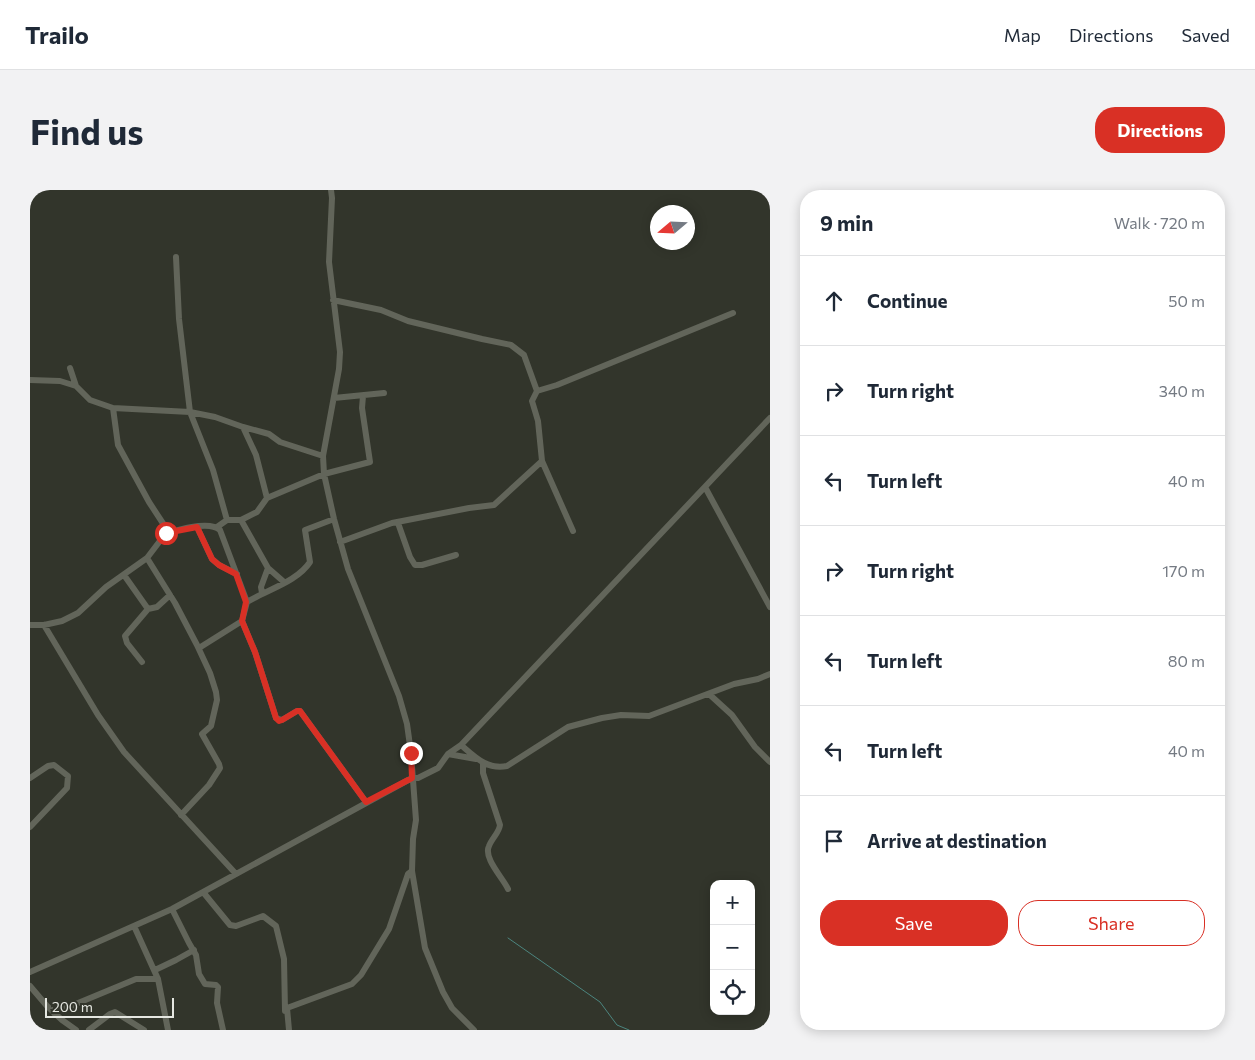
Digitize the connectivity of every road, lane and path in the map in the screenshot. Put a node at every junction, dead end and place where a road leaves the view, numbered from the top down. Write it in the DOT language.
graph roads {
  1 [pos="331,190"];
  2 [pos="176,257"];
  3 [pos="333,300"];
  4 [pos="734,313"];
  5 [pos="70,368"];
  6 [pos="30,380"];
  7 [pos="76,386"];
  8 [pos="537,391"];
  9 [pos="384,393"];
  10 [pos="363,396"];
  11 [pos="334,398"];
  12 [pos="113,408"];
  13 [pos="190,412"];
  14 [pos="770,418"];
  15 [pos="243,428"];
  16 [pos="323,456"];
  17 [pos="542,461"];
  18 [pos="324,474"];
  19 [pos="705,487"];
  20 [pos="267,498"];
  21 [pos="334,519"];
  22 [pos="227,520"];
  23 [pos="241,520"];
  24 [pos="398,523"];
  25 [pos="197,527"];
  26 [pos="217,527"];
  27 [pos="572,531"];
  28 [pos="166,533"];
  29 [pos="340,542"];
  30 [pos="456,554"];
  31 [pos="147,558"];
  32 [pos="268,568"];
  33 [pos="236,574"];
  34 [pos="124,575"];
  35 [pos="284,582"];
  36 [pos="262,593"];
  37 [pos="170,595"];
  38 [pos="246,602"];
  39 [pos="770,607"];
  40 [pos="148,610"];
  41 [pos="242,621"];
  42 [pos="30,625"];
  43 [pos="44,625"];
  44 [pos="198,648"];
  45 [pos="142,662"];
  46 [pos="770,674"];
  47 [pos="709,694"];
  48 [pos="461,745"];
  49 [pos="448,754"];
  50 [pos="480,761"];
  51 [pos="770,762"];
  52 [pos="30,778"];
  53 [pos="412,778"];
  54 [pos="366,802"];
  55 [pos="181,815"];
  56 [pos="30,827"];
  57 [pos="412,871"];
  58 [pos="236,874"];
  59 [pos="508,889"];
  60 [pos="203,892"];
  61 [pos="172,909"];
  62 [pos="134,926"];
  63 [pos="194,950"];
  64 [pos="154,970"];
  65 [pos="30,972"];
  66 [pos="158,979"];
  67 [pos="30,986"];
  68 [pos="54,1013"];
  69 [pos="76,1030"];
  70 [pos="89,1030"];
  71 [pos="144,1030"];
  72 [pos="168,1030"];
  73 [pos="223,1030"];
  74 [pos="287,1030"];
  75 [pos="474,1030"];
  1 -- 3 [label="street"];
  2 -- 13 [label="street"];
  3 -- 8 [label="street"];
  3 -- 11 [label="street"];
  4 -- 8 [label="street"];
  5 -- 7 [label="street"];
  6 -- 7 [label="street"];
  7 -- 12 [label="street"];
  8 -- 17 [label="street"];
  9 -- 10 [label="street"];
  10 -- 11 [label="street"];
  10 -- 18 [label="street"];
  11 -- 16 [label="street"];
  12 -- 13 [label="street"];
  12 -- 28 [label="street"];
  13 -- 15 [label="street"];
  13 -- 22 [label="street"];
  14 -- 19 [label="street"];
  15 -- 16 [label="street"];
  15 -- 20 [label="street"];
  16 -- 18 [label="street"];
  17 -- 24 [label="street"];
  17 -- 27 [label="street"];
  18 -- 20 [label="street"];
  18 -- 21 [label="street"];
  19 -- 39 [label="street"];
  19 -- 48 [label="street"];
  20 -- 23 [label="street"];
  21 -- 29 [label="street"];
  21 -- 35 [label="street"];
  22 -- 23 [label="street"];
  22 -- 26 [label="street"];
  23 -- 32 [label="street"];
  24 -- 29 [label="street"];
  24 -- 30 [label="street"];
  25 -- 26 [label="street"];
  25 -- 28 [label="street"];
  25 -- 33 [label="street"];
  26 -- 33 [label="street"];
  28 -- 31 [label="street"];
  29 -- 53 [label="street"];
  31 -- 34 [label="street"];
  31 -- 37 [label="street"];
  32 -- 35 [label="street"];
  32 -- 36 [label="street"];
  33 -- 38 [label="street"];
  34 -- 40 [label="street"];
  34 -- 43 [label="street"];
  35 -- 36 [label="street"];
  36 -- 38 [label="street"];
  37 -- 40 [label="street"];
  37 -- 44 [label="street"];
  38 -- 41 [label="street"];
  40 -- 45 [label="street"];
  41 -- 44 [label="street"];
  41 -- 54 [label="street"];
  42 -- 43 [label="street"];
  43 -- 55 [label="street"];
  44 -- 55 [label="street"];
  46 -- 47 [label="street"];
  47 -- 50 [label="street"];
  47 -- 51 [label="street"];
  48 -- 49 [label="street"];
  48 -- 50 [label="street"];
  49 -- 50 [label="street"];
  49 -- 53 [label="street"];
  50 -- 59 [label="street"];
  52 -- 56 [label="street"];
  53 -- 54 [label="street"];
  53 -- 57 [label="street"];
  54 -- 58 [label="street"];
  55 -- 58 [label="street"];
  57 -- 74 [label="street"];
  57 -- 75 [label="street"];
  58 -- 60 [label="street"];
  60 -- 61 [label="street"];
  60 -- 74 [label="street"];
  61 -- 62 [label="street"];
  61 -- 63 [label="street"];
  62 -- 64 [label="street"];
  62 -- 65 [label="street"];
  63 -- 64 [label="street"];
  63 -- 73 [label="street"];
  64 -- 66 [label="street"];
  66 -- 68 [label="street"];
  66 -- 72 [label="street"];
  67 -- 68 [label="street"];
  68 -- 69 [label="street"];
  70 -- 71 [label="street"];
}
